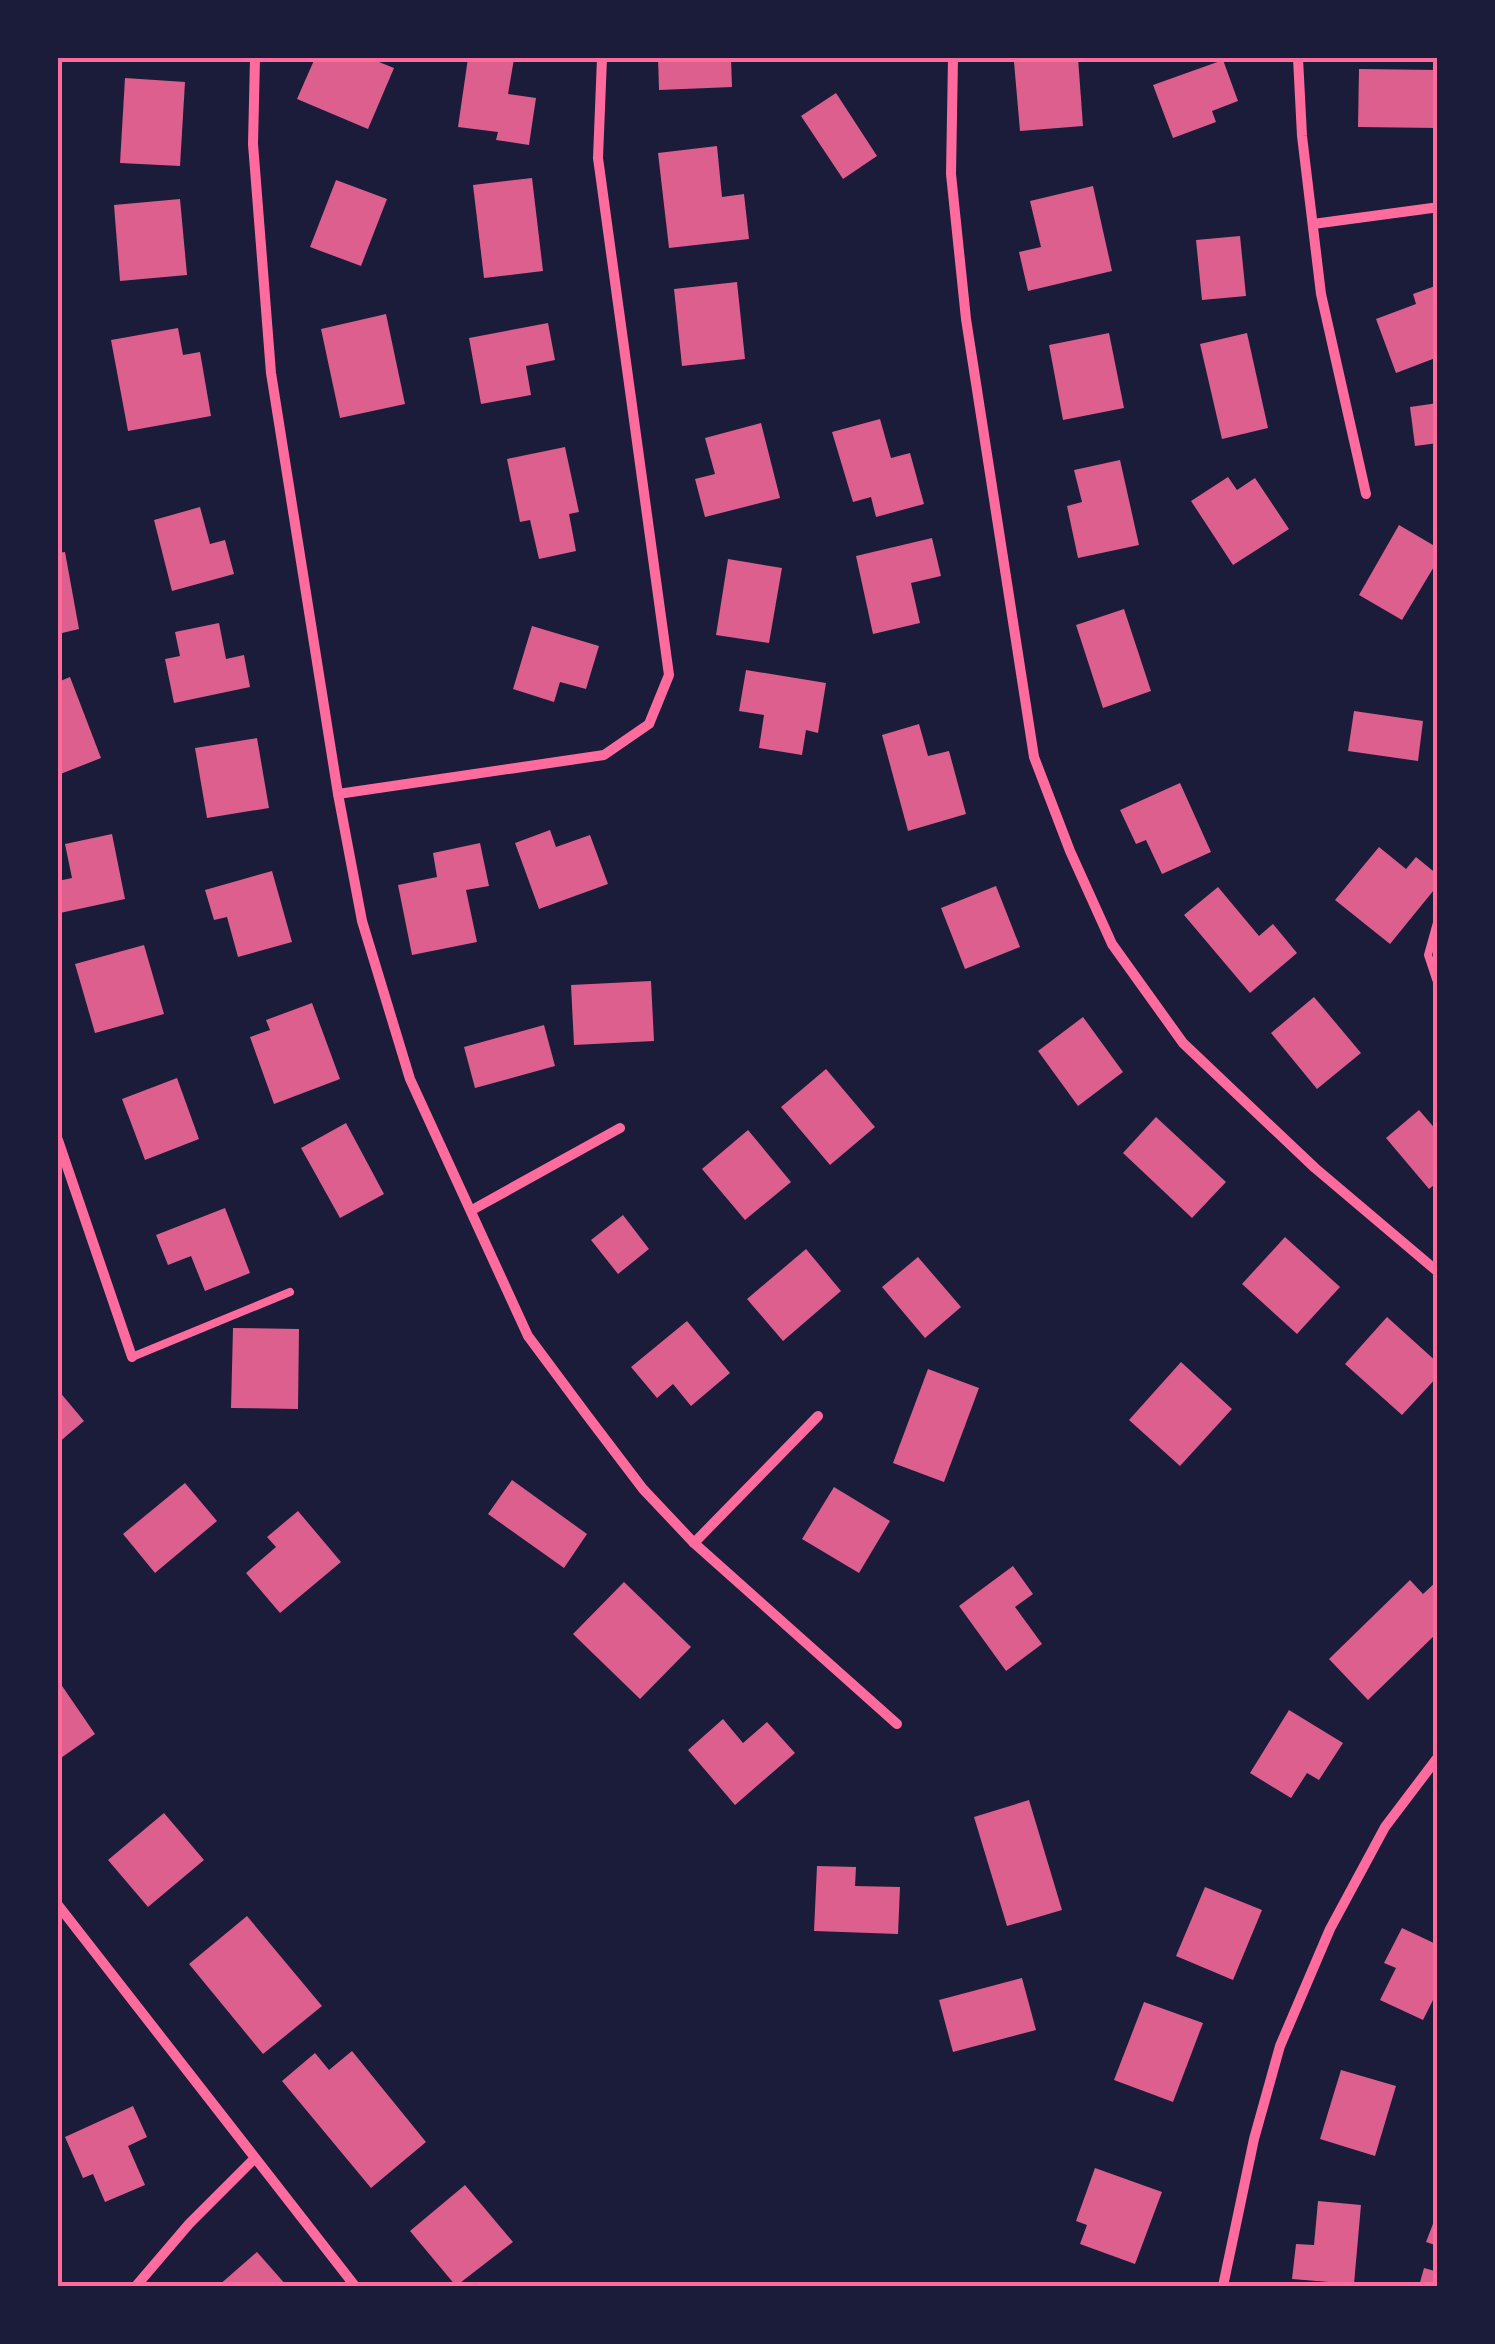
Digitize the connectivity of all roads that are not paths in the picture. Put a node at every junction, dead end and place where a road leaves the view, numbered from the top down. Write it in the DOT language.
graph roads {
  1 [pos="255,58"];
  2 [pos="602,58"];
  3 [pos="952,58"];
  4 [pos="1298,58"];
  5 [pos="1432,208"];
  6 [pos="1312,224"];
  7 [pos="1366,494"];
  8 [pos="338,794"];
  9 [pos="1438,919"];
  10 [pos="1438,985"];
  11 [pos="620,1128"];
  12 [pos="58,1140"];
  13 [pos="472,1210"];
  14 [pos="1438,1272"];
  15 [pos="290,1292"];
  16 [pos="132,1357"];
  17 [pos="818,1416"];
  18 [pos="694,1543"];
  19 [pos="897,1724"];
  20 [pos="1438,1757"];
  21 [pos="58,1905"];
  22 [pos="254,2159"];
  23 [pos="136,2286"];
  24 [pos="355,2286"];
  25 [pos="1222,2286"];
  1 -- 8 [label="street"];
  2 -- 8 [label="street"];
  3 -- 14 [label="street"];
  4 -- 6 [label="street"];
  5 -- 6 [label="street"];
  6 -- 7 [label="street"];
  8 -- 13 [label="street"];
  9 -- 10 [label="lane"];
  11 -- 13 [label="street"];
  12 -- 16 [label="street"];
  13 -- 18 [label="street"];
  15 -- 16 [label="lane"];
  17 -- 18 [label="street"];
  18 -- 19 [label="street"];
  20 -- 25 [label="street"];
  21 -- 22 [label="street"];
  22 -- 23 [label="street"];
  22 -- 24 [label="street"];
}
